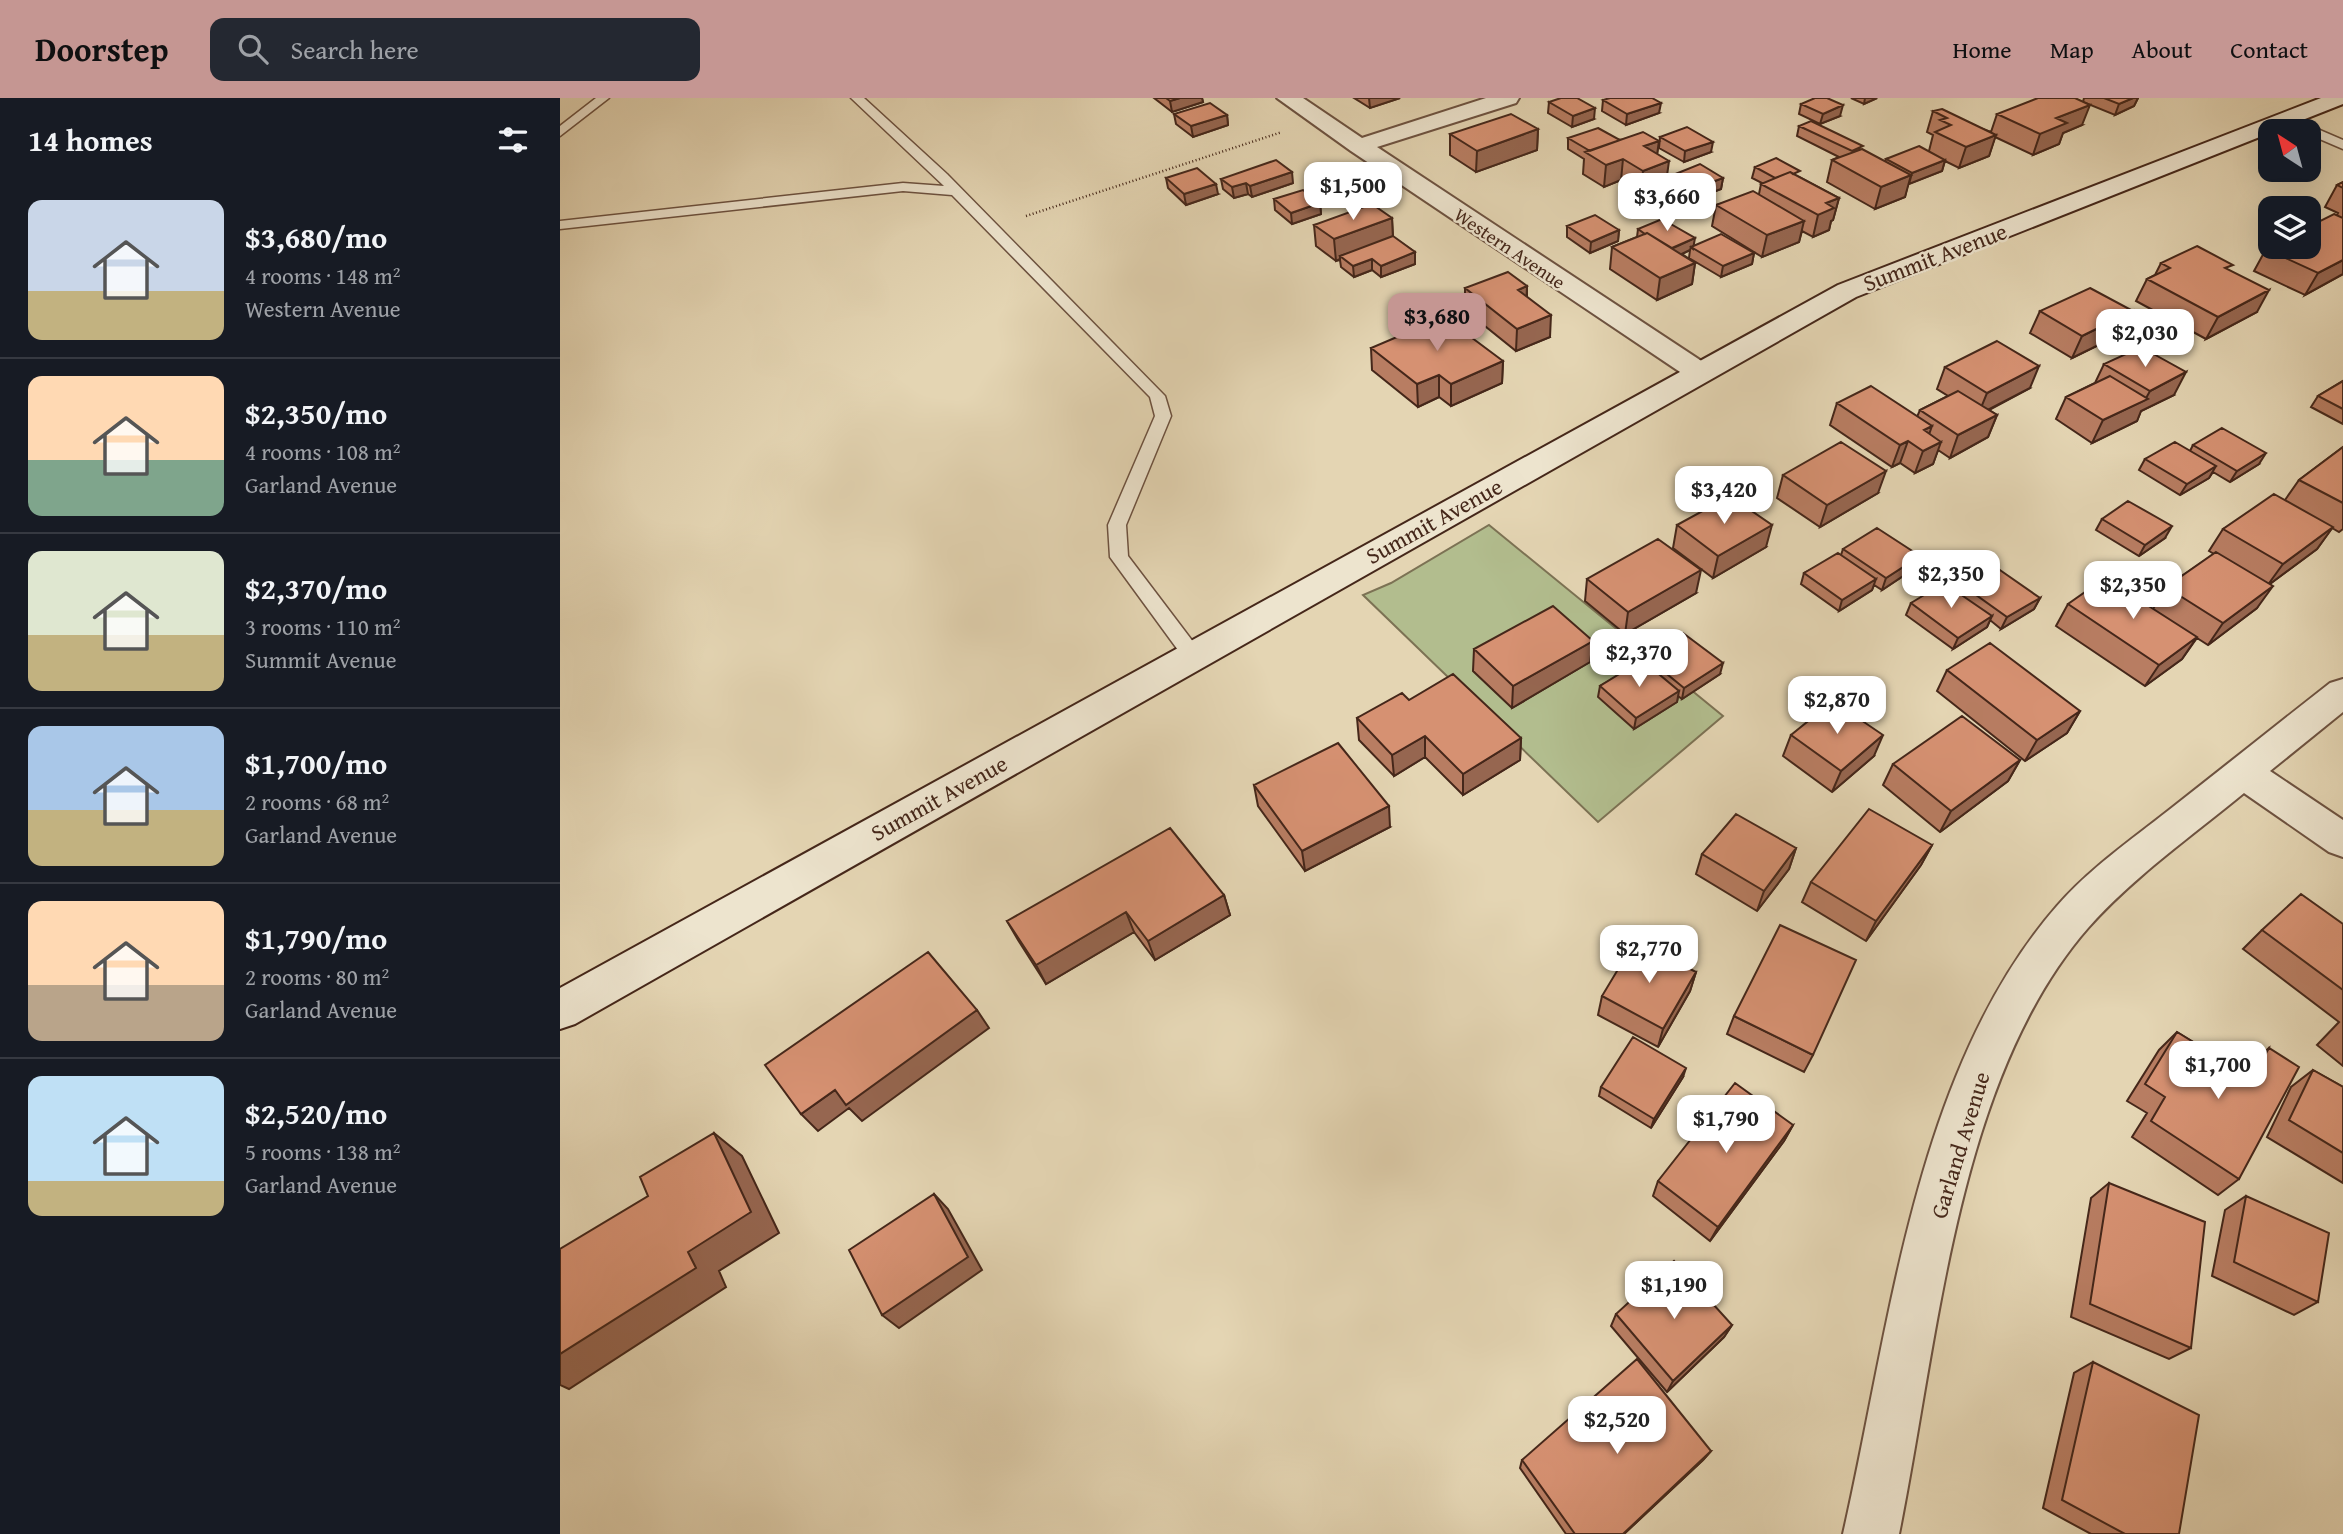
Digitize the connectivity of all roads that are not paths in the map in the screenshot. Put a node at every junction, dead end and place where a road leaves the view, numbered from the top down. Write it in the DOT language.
graph roads {
  1 [pos="603,98"];
  2 [pos="857,98"];
  3 [pos="1288,98"];
  4 [pos="1508,98"];
  5 [pos="2340,98"];
  6 [pos="2285,119"];
  7 [pos="2258,130"];
  8 [pos="560,132"];
  9 [pos="2321,135"];
  10 [pos="2343,145"];
  11 [pos="1359,146"];
  12 [pos="956,191"];
  13 [pos="560,225"];
  14 [pos="1699,372"];
  15 [pos="1193,656"];
  16 [pos="2343,692"];
  17 [pos="2243,772"];
  18 [pos="2343,841"];
  19 [pos="560,1010"];
  20 [pos="1871,1534"];
  1 -- 8 [label="lane"];
  2 -- 12 [label="lane"];
  3 -- 11 [label="main road, Western Avenue"];
  4 -- 11 [label="main road"];
  5 -- 6 [label="main road, Summit Avenue"];
  7 -- 14 [label="main road, Summit Avenue"];
  9 -- 10 [label="lane"];
  11 -- 14 [label="main road, Western Avenue"];
  12 -- 13 [label="lane"];
  12 -- 15 [label="lane"];
  14 -- 15 [label="main road, Summit Avenue"];
  15 -- 19 [label="main road, Summit Avenue"];
  16 -- 17 [label="main road, Garland Avenue"];
  17 -- 18 [label="main road"];
  17 -- 20 [label="main road, Garland Avenue"];
}
